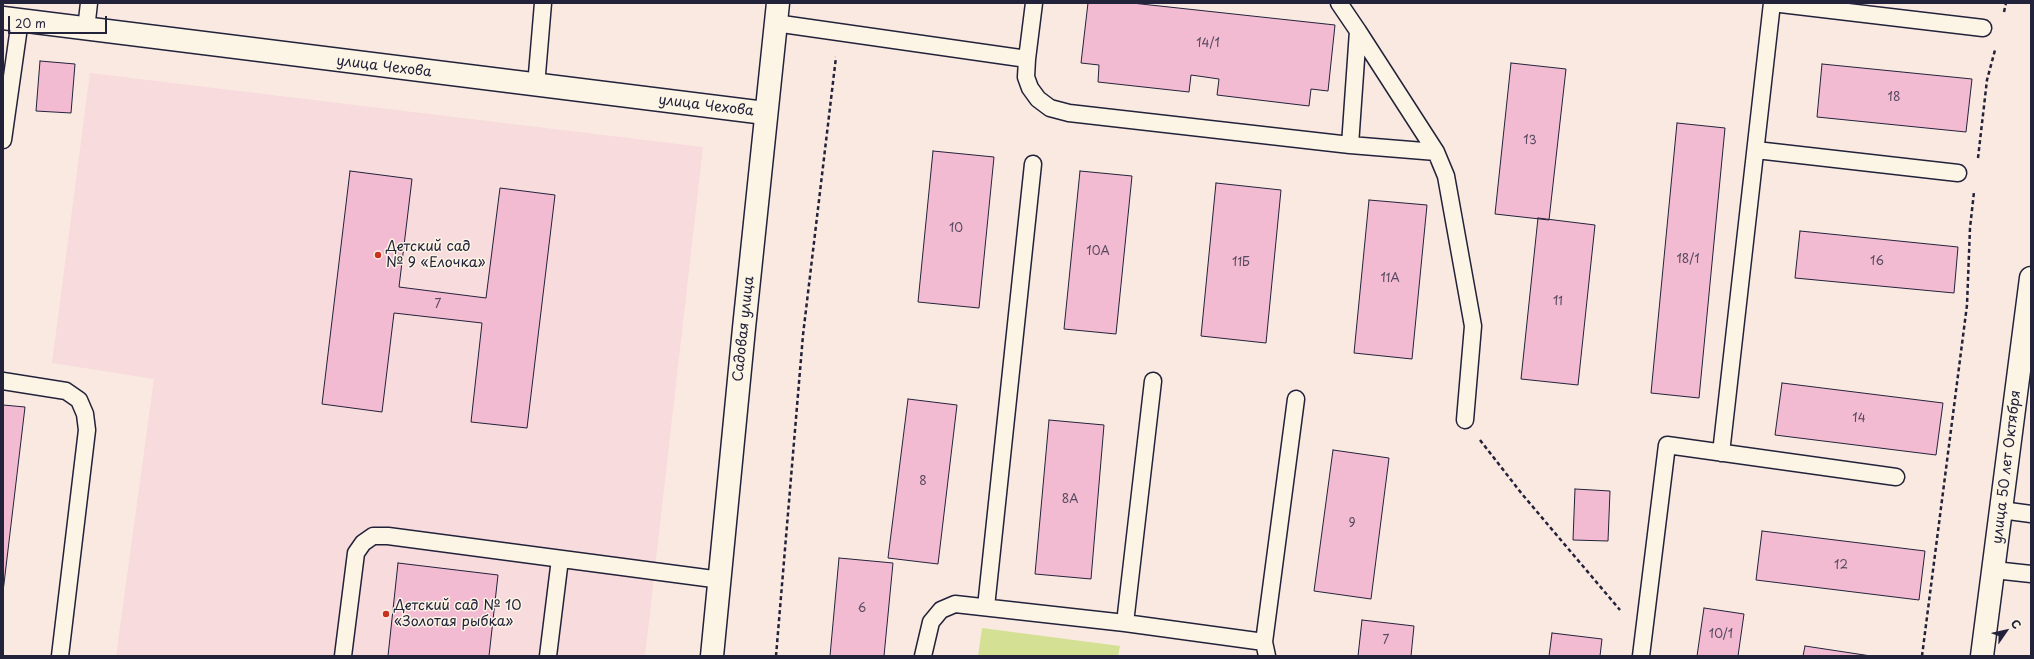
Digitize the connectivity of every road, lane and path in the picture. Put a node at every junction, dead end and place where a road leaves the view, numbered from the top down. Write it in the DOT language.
graph roads {
  1 [pos="89,3"];
  2 [pos="543,3"];
  3 [pos="1034,3"];
  4 [pos="1339,3"];
  5 [pos="1772,3"];
  6 [pos="2006,3"];
  7 [pos="777,13"];
  8 [pos="2003,17"];
  9 [pos="11,19"];
  10 [pos="1983,28"];
  11 [pos="86,29"];
  12 [pos="839,31"];
  13 [pos="1358,31"];
  14 [pos="1996,45"];
  15 [pos="1027,59"];
  16 [pos="536,86"];
  17 [pos="766,113"];
  18 [pos="3,140"];
  19 [pos="1350,145"];
  20 [pos="1756,150"];
  21 [pos="1436,152"];
  22 [pos="1033,164"];
  23 [pos="1977,166"];
  24 [pos="1958,173"];
  25 [pos="1974,189"];
  26 [pos="2031,278"];
  27 [pos="1153,381"];
  28 [pos="3,382"];
  29 [pos="2024,382"];
  30 [pos="1296,399"];
  31 [pos="1465,420"];
  32 [pos="1721,453"];
  33 [pos="1896,477"];
  34 [pos="2001,510"];
  35 [pos="2031,514"];
  36 [pos="560,559"];
  37 [pos="1994,570"];
  38 [pos="2031,574"];
  39 [pos="720,580"];
  40 [pos="986,607"];
  41 [pos="1125,623"];
  42 [pos="1643,638"];
  43 [pos="1266,649"];
  44 [pos="60,656"];
  45 [pos="343,656"];
  46 [pos="548,656"];
  47 [pos="712,656"];
  48 [pos="776,656"];
  49 [pos="923,656"];
  50 [pos="1641,656"];
  51 [pos="1922,656"];
  52 [pos="1982,656"];
  1 -- 11 [label="lane"];
  2 -- 16 [label="lane"];
  3 -- 15 [label="lane"];
  4 -- 13 [label="lane"];
  5 -- 10 [label="lane"];
  5 -- 20 [label="lane"];
  6 -- 8 [label="path"];
  7 -- 12 [label="lane"];
  7 -- 17 [label="street, Садовая улица"];
  9 -- 11 [label="street, улица Чехова"];
  9 -- 18 [label="lane"];
  11 -- 16 [label="street, улица Чехова"];
  12 -- 15 [label="lane"];
  12 -- 48 [label="path"];
  13 -- 19 [label="lane"];
  13 -- 21 [label="lane"];
  14 -- 23 [label="path"];
  15 -- 19 [label="lane"];
  16 -- 17 [label="street, улица Чехова"];
  17 -- 39 [label="street, Садовая улица"];
  19 -- 21 [label="lane"];
  20 -- 24 [label="lane"];
  20 -- 32 [label="lane"];
  21 -- 31 [label="lane"];
  22 -- 40 [label="lane"];
  25 -- 51 [label="path"];
  26 -- 29 [label="street, улица 50 лет Октября"];
  27 -- 41 [label="lane"];
  28 -- 44 [label="lane"];
  29 -- 34 [label="street, улица 50 лет Октября"];
  30 -- 43 [label="lane"];
  31 -- 42 [label="path"];
  32 -- 33 [label="lane"];
  32 -- 42 [label="lane"];
  34 -- 35 [label="lane"];
  34 -- 37 [label="street, улица 50 лет Октября"];
  36 -- 39 [label="lane"];
  36 -- 45 [label="lane"];
  36 -- 46 [label="lane"];
  37 -- 38 [label="lane"];
  37 -- 52 [label="street, улица 50 лет Октября"];
  39 -- 47 [label="street, Садовая улица"];
  40 -- 41 [label="lane"];
  40 -- 49 [label="lane"];
  41 -- 43 [label="lane"];
  42 -- 50 [label="lane"];
}
